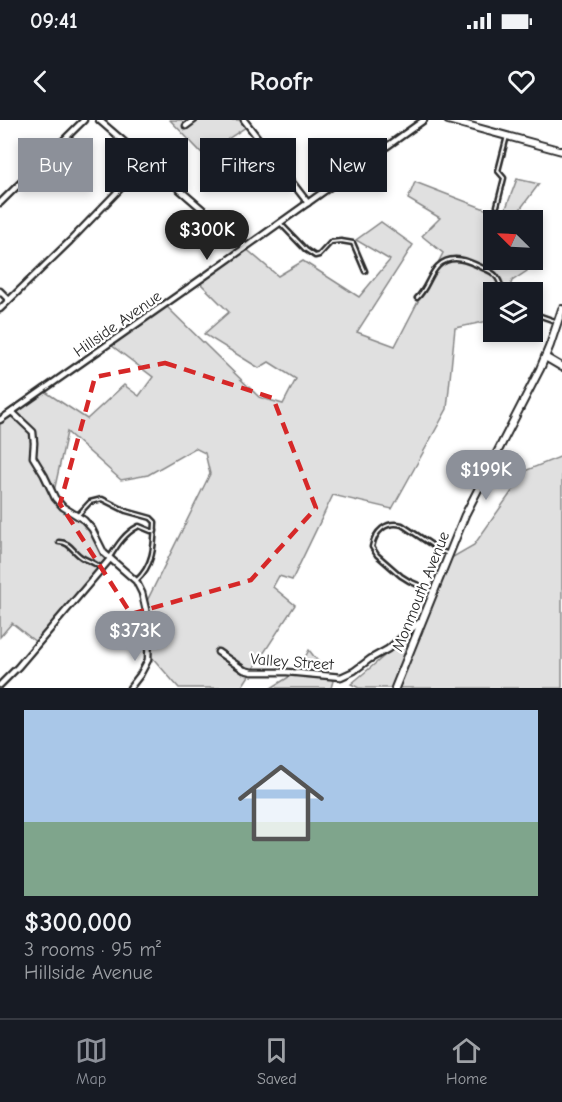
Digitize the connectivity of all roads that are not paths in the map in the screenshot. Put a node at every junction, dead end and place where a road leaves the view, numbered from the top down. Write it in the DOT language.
graph roads {
  1 [pos="84,120"];
  2 [pos="99,120"];
  3 [pos="194,120"];
  4 [pos="244,120"];
  5 [pos="424,120"];
  6 [pos="448,120"];
  7 [pos="186,126"];
  8 [pos="507,136"];
  9 [pos="119,138"];
  10 [pos="562,151"];
  11 [pos="117,192"];
  12 [pos="181,192"];
  13 [pos="0,203"];
  14 [pos="308,203"];
  15 [pos="497,206"];
  16 [pos="280,223"];
  17 [pos="246,247"];
  18 [pos="365,271"];
  19 [pos="500,282"];
  20 [pos="0,291"];
  21 [pos="417,298"];
  22 [pos="9,300"];
  23 [pos="0,309"];
  24 [pos="562,309"];
  25 [pos="543,316"];
  26 [pos="558,321"];
  27 [pos="545,357"];
  28 [pos="562,367"];
  29 [pos="12,412"];
  30 [pos="0,420"];
  31 [pos="78,515"];
  32 [pos="155,531"];
  33 [pos="59,542"];
  34 [pos="450,554"];
  35 [pos="109,559"];
  36 [pos="102,568"];
  37 [pos="136,581"];
  38 [pos="435,592"];
  39 [pos="423,619"];
  40 [pos="218,652"];
  41 [pos="0,686"];
  42 [pos="130,688"];
  43 [pos="395,688"];
  1 -- 13 [label="street"];
  2 -- 9 [label="street"];
  3 -- 7 [label="street"];
  4 -- 14 [label="street"];
  5 -- 14 [label="street, Hillside Avenue"];
  6 -- 8 [label="street"];
  8 -- 10 [label="street"];
  8 -- 15 [label="lane"];
  11 -- 22 [label="street"];
  12 -- 17 [label="street"];
  14 -- 16 [label="street, Hillside Avenue"];
  16 -- 17 [label="street, Hillside Avenue"];
  16 -- 18 [label="lane"];
  17 -- 29 [label="street, Hillside Avenue"];
  19 -- 21 [label="lane"];
  20 -- 22 [label="street"];
  22 -- 23 [label="street"];
  24 -- 26 [label="street, Monmouth Avenue"];
  25 -- 26 [label="lane"];
  26 -- 27 [label="street, Monmouth Avenue"];
  27 -- 28 [label="street"];
  27 -- 34 [label="street, Monmouth Avenue"];
  29 -- 30 [label="street, Hillside Avenue"];
  29 -- 31 [label="street"];
  31 -- 32 [label="lane"];
  31 -- 35 [label="street"];
  32 -- 35 [label="lane"];
  32 -- 37 [label="lane"];
  33 -- 36 [label="lane"];
  34 -- 38 [label="street, Monmouth Avenue"];
  34 -- 38 [label="lane"];
  35 -- 36 [label="street"];
  35 -- 37 [label="street"];
  36 -- 41 [label="street"];
  37 -- 42 [label="street"];
  38 -- 39 [label="street, Monmouth Avenue"];
  39 -- 40 [label="street, Valley Street"];
  39 -- 43 [label="street, Monmouth Avenue"];
}
